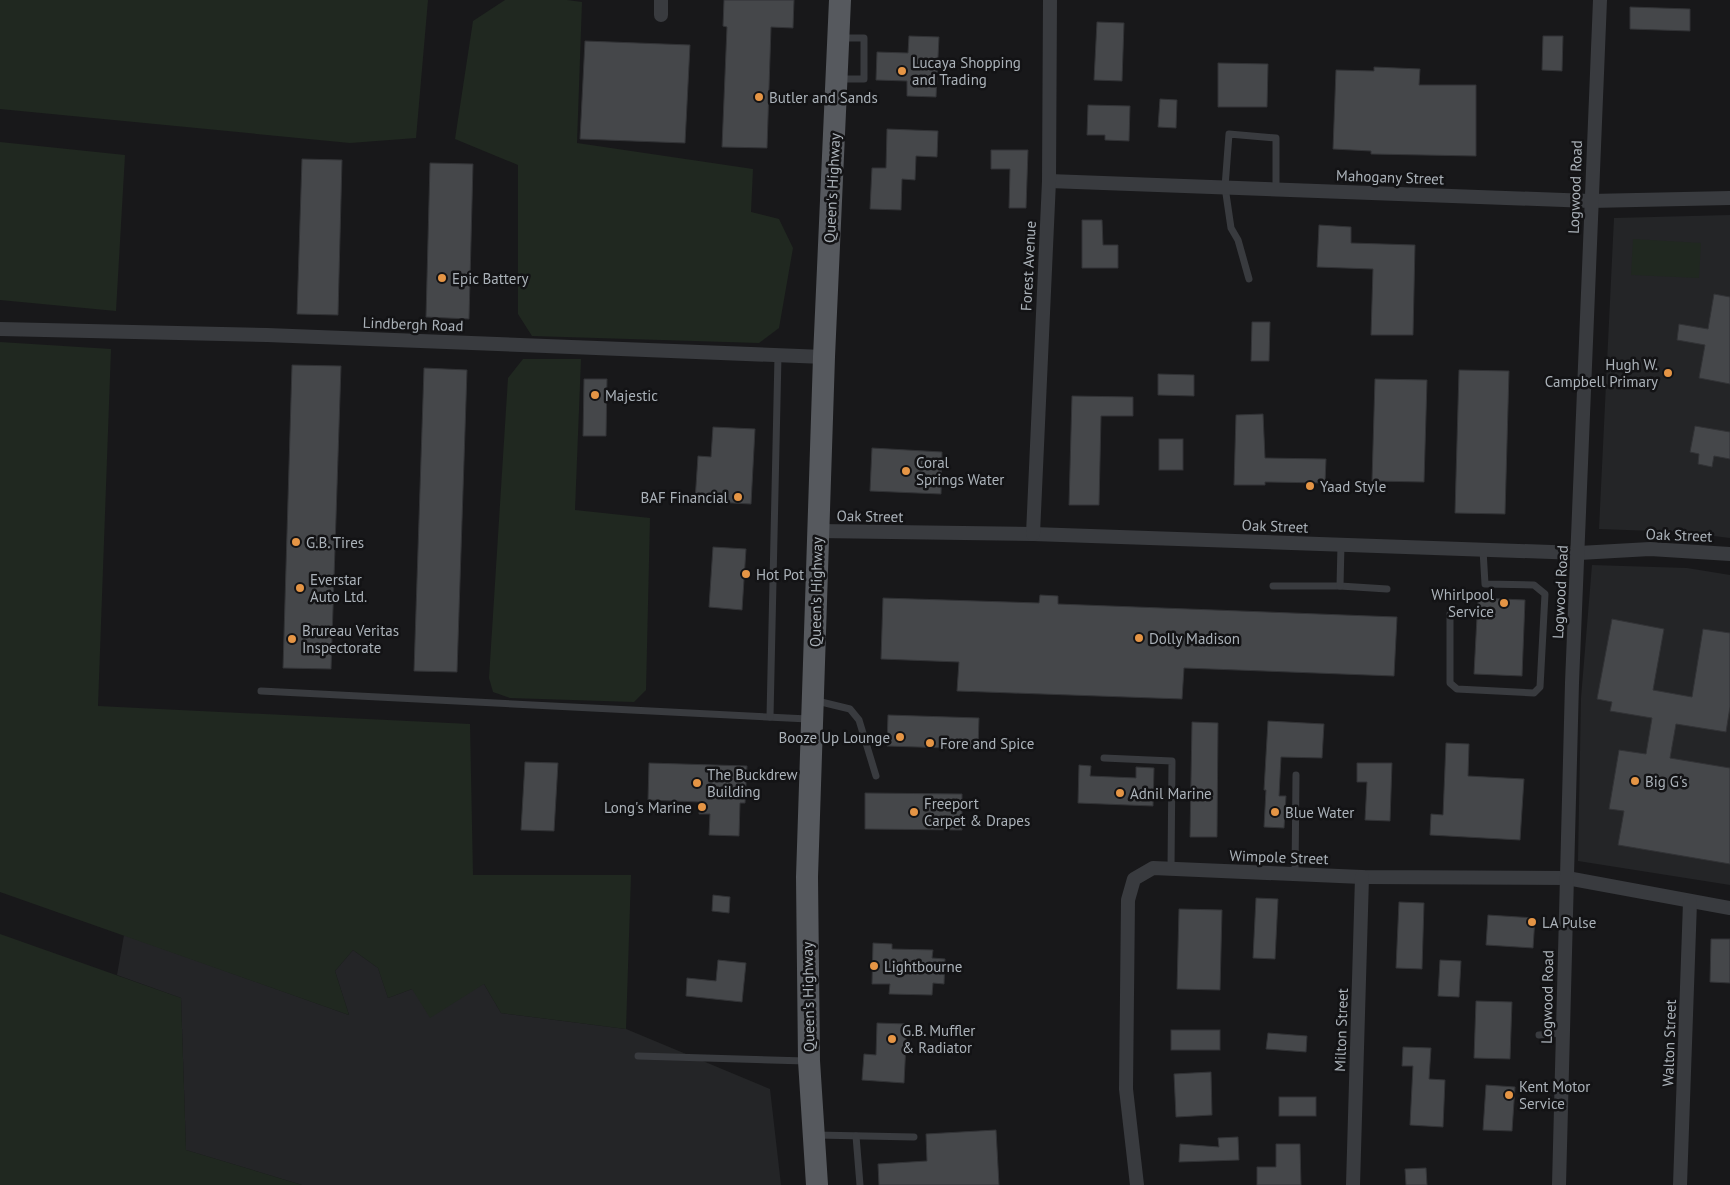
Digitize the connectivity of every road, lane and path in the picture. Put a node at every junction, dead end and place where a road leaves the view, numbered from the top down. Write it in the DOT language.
graph roads {
  1 [pos="661,0"];
  2 [pos="840,0"];
  3 [pos="1050,0"];
  4 [pos="1600,0"];
  5 [pos="661,15"];
  6 [pos="1049,181"];
  7 [pos="1224,187"];
  8 [pos="1276,189"];
  9 [pos="1730,198"];
  10 [pos="1590,201"];
  11 [pos="1249,279"];
  12 [pos="0,329"];
  13 [pos="778,356"];
  14 [pos="824,358"];
  15 [pos="818,531"];
  16 [pos="1033,534"];
  17 [pos="1341,545"];
  18 [pos="1483,550"];
  19 [pos="1579,553"];
  20 [pos="1730,554"];
  21 [pos="1273,586"];
  22 [pos="1340,586"];
  23 [pos="1388,590"];
  24 [pos="1450,614"];
  25 [pos="262,691"];
  26 [pos="814,710"];
  27 [pos="770,717"];
  28 [pos="1104,758"];
  29 [pos="1296,775"];
  30 [pos="876,776"];
  31 [pos="1172,869"];
  32 [pos="1295,874"];
  33 [pos="1362,877"];
  34 [pos="1566,878"];
  35 [pos="1690,902"];
  36 [pos="1730,908"];
  37 [pos="1562,1033"];
  38 [pos="1539,1035"];
  39 [pos="638,1056"];
  40 [pos="809,1061"];
  41 [pos="814,1135"];
  42 [pos="856,1136"];
  43 [pos="914,1137"];
  44 [pos="817,1185"];
  45 [pos="860,1185"];
  46 [pos="1137,1185"];
  47 [pos="1353,1185"];
  48 [pos="1559,1185"];
  49 [pos="1680,1185"];
  1 -- 5 [label="street"];
  2 -- 14 [label="main road, Queen's Highway"];
  3 -- 6 [label="street, Forest Avenue"];
  4 -- 10 [label="street, Logwood Road"];
  6 -- 7 [label="street, Mahogany Street"];
  6 -- 16 [label="street, Forest Avenue"];
  7 -- 8 [label="street, Mahogany Street"];
  7 -- 8 [label="lane"];
  7 -- 11 [label="lane"];
  8 -- 10 [label="street, Mahogany Street"];
  9 -- 10 [label="street, Mahogany Street"];
  10 -- 19 [label="street, Logwood Road"];
  12 -- 13 [label="street, Lindbergh Road"];
  13 -- 14 [label="street, Lindbergh Road"];
  13 -- 27 [label="lane"];
  14 -- 15 [label="main road, Queen's Highway"];
  15 -- 16 [label="street, Oak Street"];
  15 -- 26 [label="main road, Queen's Highway"];
  16 -- 17 [label="street, Oak Street"];
  17 -- 18 [label="street, Oak Street"];
  17 -- 22 [label="lane"];
  18 -- 19 [label="street, Oak Street"];
  18 -- 24 [label="lane"];
  19 -- 20 [label="street, Oak Street"];
  19 -- 34 [label="street, Logwood Road"];
  21 -- 22 [label="lane"];
  22 -- 23 [label="lane"];
  25 -- 27 [label="lane"];
  26 -- 27 [label="lane"];
  26 -- 30 [label="lane"];
  26 -- 40 [label="main road, Queen's Highway"];
  28 -- 31 [label="lane"];
  29 -- 32 [label="lane"];
  31 -- 32 [label="street, Wimpole Street"];
  31 -- 46 [label="street, Wimpole Street"];
  32 -- 33 [label="street, Wimpole Street"];
  33 -- 34 [label="street, Wimpole Street"];
  33 -- 47 [label="street, Milton Street"];
  34 -- 35 [label="street, Wimpole Street"];
  34 -- 37 [label="street, Logwood Road"];
  35 -- 36 [label="street, Wimpole Street"];
  35 -- 49 [label="street, Walton Street"];
  37 -- 38 [label="lane"];
  37 -- 48 [label="street, Logwood Road"];
  39 -- 40 [label="lane"];
  40 -- 41 [label="main road, Queen's Highway"];
  41 -- 42 [label="lane"];
  41 -- 44 [label="main road, Queen's Highway"];
  42 -- 43 [label="lane"];
  42 -- 45 [label="lane"];
}
